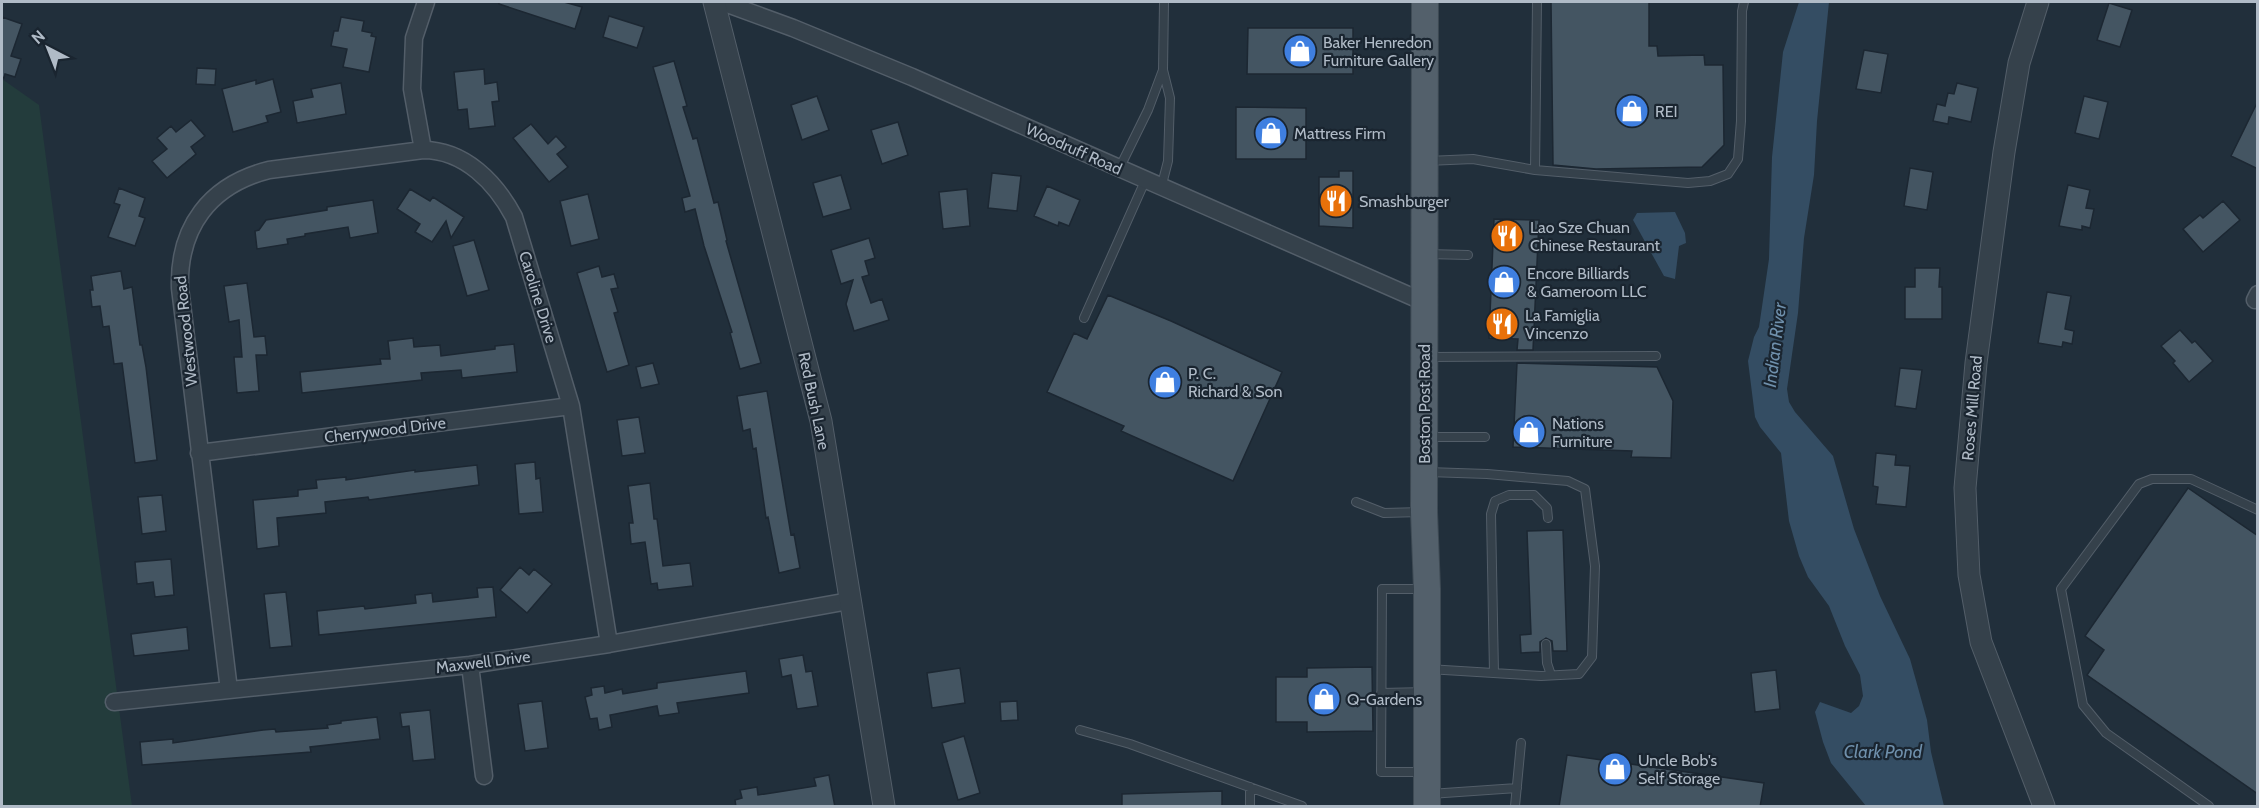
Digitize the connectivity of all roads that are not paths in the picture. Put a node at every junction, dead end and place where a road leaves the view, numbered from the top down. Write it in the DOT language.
graph roads {
  1 [pos="426,2"];
  2 [pos="714,2"];
  3 [pos="722,2"];
  4 [pos="1164,2"];
  5 [pos="1425,2"];
  6 [pos="1537,2"];
  7 [pos="1744,2"];
  8 [pos="2038,2"];
  9 [pos="1163,70"];
  10 [pos="423,150"];
  11 [pos="1424,161"];
  12 [pos="1119,170"];
  13 [pos="1535,170"];
  14 [pos="1145,181"];
  15 [pos="1161,188"];
  16 [pos="1424,254"];
  17 [pos="1468,255"];
  18 [pos="1424,302"];
  19 [pos="1084,318"];
  20 [pos="1656,356"];
  21 [pos="1424,357"];
  22 [pos="571,406"];
  23 [pos="1424,437"];
  24 [pos="1485,437"];
  25 [pos="199,453"];
  26 [pos="1424,472"];
  27 [pos="1356,502"];
  28 [pos="2258,510"];
  29 [pos="1424,512"];
  30 [pos="1548,518"];
  31 [pos="1427,589"];
  32 [pos="849,601"];
  33 [pos="609,644"];
  34 [pos="1546,644"];
  35 [pos="470,665"];
  36 [pos="1494,673"];
  37 [pos="1551,675"];
  38 [pos="1428,680"];
  39 [pos="229,690"];
  40 [pos="1381,693"];
  41 [pos="114,702"];
  42 [pos="1080,730"];
  43 [pos="1521,743"];
  44 [pos="484,776"];
  45 [pos="1250,787"];
  46 [pos="1517,788"];
  47 [pos="1427,791"];
  48 [pos="884,807"];
  49 [pos="1250,807"];
  50 [pos="1302,807"];
  51 [pos="1515,807"];
  52 [pos="2044,807"];
  53 [pos="2209,807"];
  1 -- 10 [label="street"];
  2 -- 32 [label="street, Red Bush Lane"];
  3 -- 12 [label="street, Woodruff Road"];
  4 -- 9 [label="lane"];
  5 -- 11 [label="main road, Boston Post Road"];
  6 -- 13 [label="lane"];
  7 -- 13 [label="lane"];
  8 -- 52 [label="street, Roses Mill Road"];
  9 -- 12 [label="lane"];
  9 -- 15 [label="lane"];
  10 -- 22 [label="street, Caroline Drive"];
  10 -- 25 [label="street, Westwood Road"];
  11 -- 13 [label="lane"];
  11 -- 16 [label="main road, Boston Post Road"];
  12 -- 14 [label="street, Woodruff Road"];
  14 -- 15 [label="street, Woodruff Road"];
  14 -- 19 [label="lane"];
  15 -- 18 [label="street, Woodruff Road"];
  16 -- 17 [label="lane"];
  16 -- 18 [label="main road, Boston Post Road"];
  18 -- 21 [label="main road, Boston Post Road"];
  20 -- 21 [label="lane"];
  21 -- 23 [label="main road, Boston Post Road"];
  22 -- 25 [label="street, Cherrywood Drive"];
  22 -- 33 [label="street, Caroline Drive"];
  23 -- 24 [label="lane"];
  23 -- 26 [label="main road, Boston Post Road"];
  25 -- 39 [label="street, Westwood Road"];
  26 -- 29 [label="main road, Boston Post Road"];
  26 -- 37 [label="lane"];
  27 -- 29 [label="lane"];
  28 -- 53 [label="lane"];
  29 -- 31 [label="main road, Boston Post Road"];
  30 -- 36 [label="lane"];
  31 -- 38 [label="main road, Boston Post Road"];
  31 -- 40 [label="lane"];
  32 -- 33 [label="street, Maxwell Drive"];
  32 -- 48 [label="street, Red Bush Lane"];
  33 -- 35 [label="street, Maxwell Drive"];
  34 -- 37 [label="lane"];
  35 -- 39 [label="street, Maxwell Drive"];
  35 -- 44 [label="street"];
  36 -- 37 [label="lane"];
  36 -- 38 [label="lane"];
  38 -- 40 [label="lane"];
  38 -- 47 [label="main road, Boston Post Road"];
  39 -- 41 [label="street, Maxwell Drive"];
  40 -- 47 [label="lane"];
  42 -- 45 [label="lane"];
  43 -- 46 [label="lane"];
  45 -- 49 [label="lane"];
  45 -- 50 [label="lane"];
  46 -- 47 [label="lane"];
  46 -- 51 [label="lane"];
}
